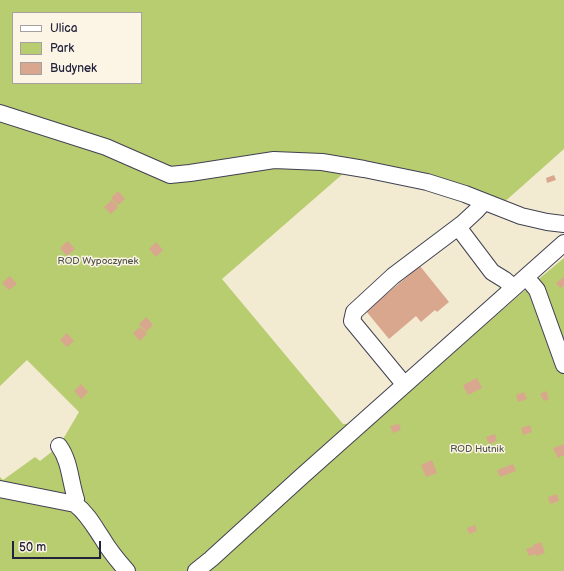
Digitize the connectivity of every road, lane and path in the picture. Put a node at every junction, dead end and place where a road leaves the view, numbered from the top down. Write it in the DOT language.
graph roads {
  1 [pos="0,112"];
  2 [pos="484,202"];
  3 [pos="564,224"];
  4 [pos="458,227"];
  5 [pos="564,243"];
  6 [pos="532,284"];
  7 [pos="513,287"];
  8 [pos="564,365"];
  9 [pos="404,384"];
  10 [pos="59,446"];
  11 [pos="0,489"];
  12 [pos="75,504"];
  13 [pos="127,571"];
  14 [pos="196,571"];
  1 -- 2 [label="lane"];
  2 -- 3 [label="lane"];
  2 -- 4 [label="lane"];
  4 -- 7 [label="lane"];
  4 -- 9 [label="lane"];
  5 -- 7 [label="lane"];
  6 -- 8 [label="lane"];
  7 -- 9 [label="lane"];
  9 -- 14 [label="lane"];
  10 -- 12 [label="lane"];
  11 -- 12 [label="lane"];
  12 -- 13 [label="lane"];
}
